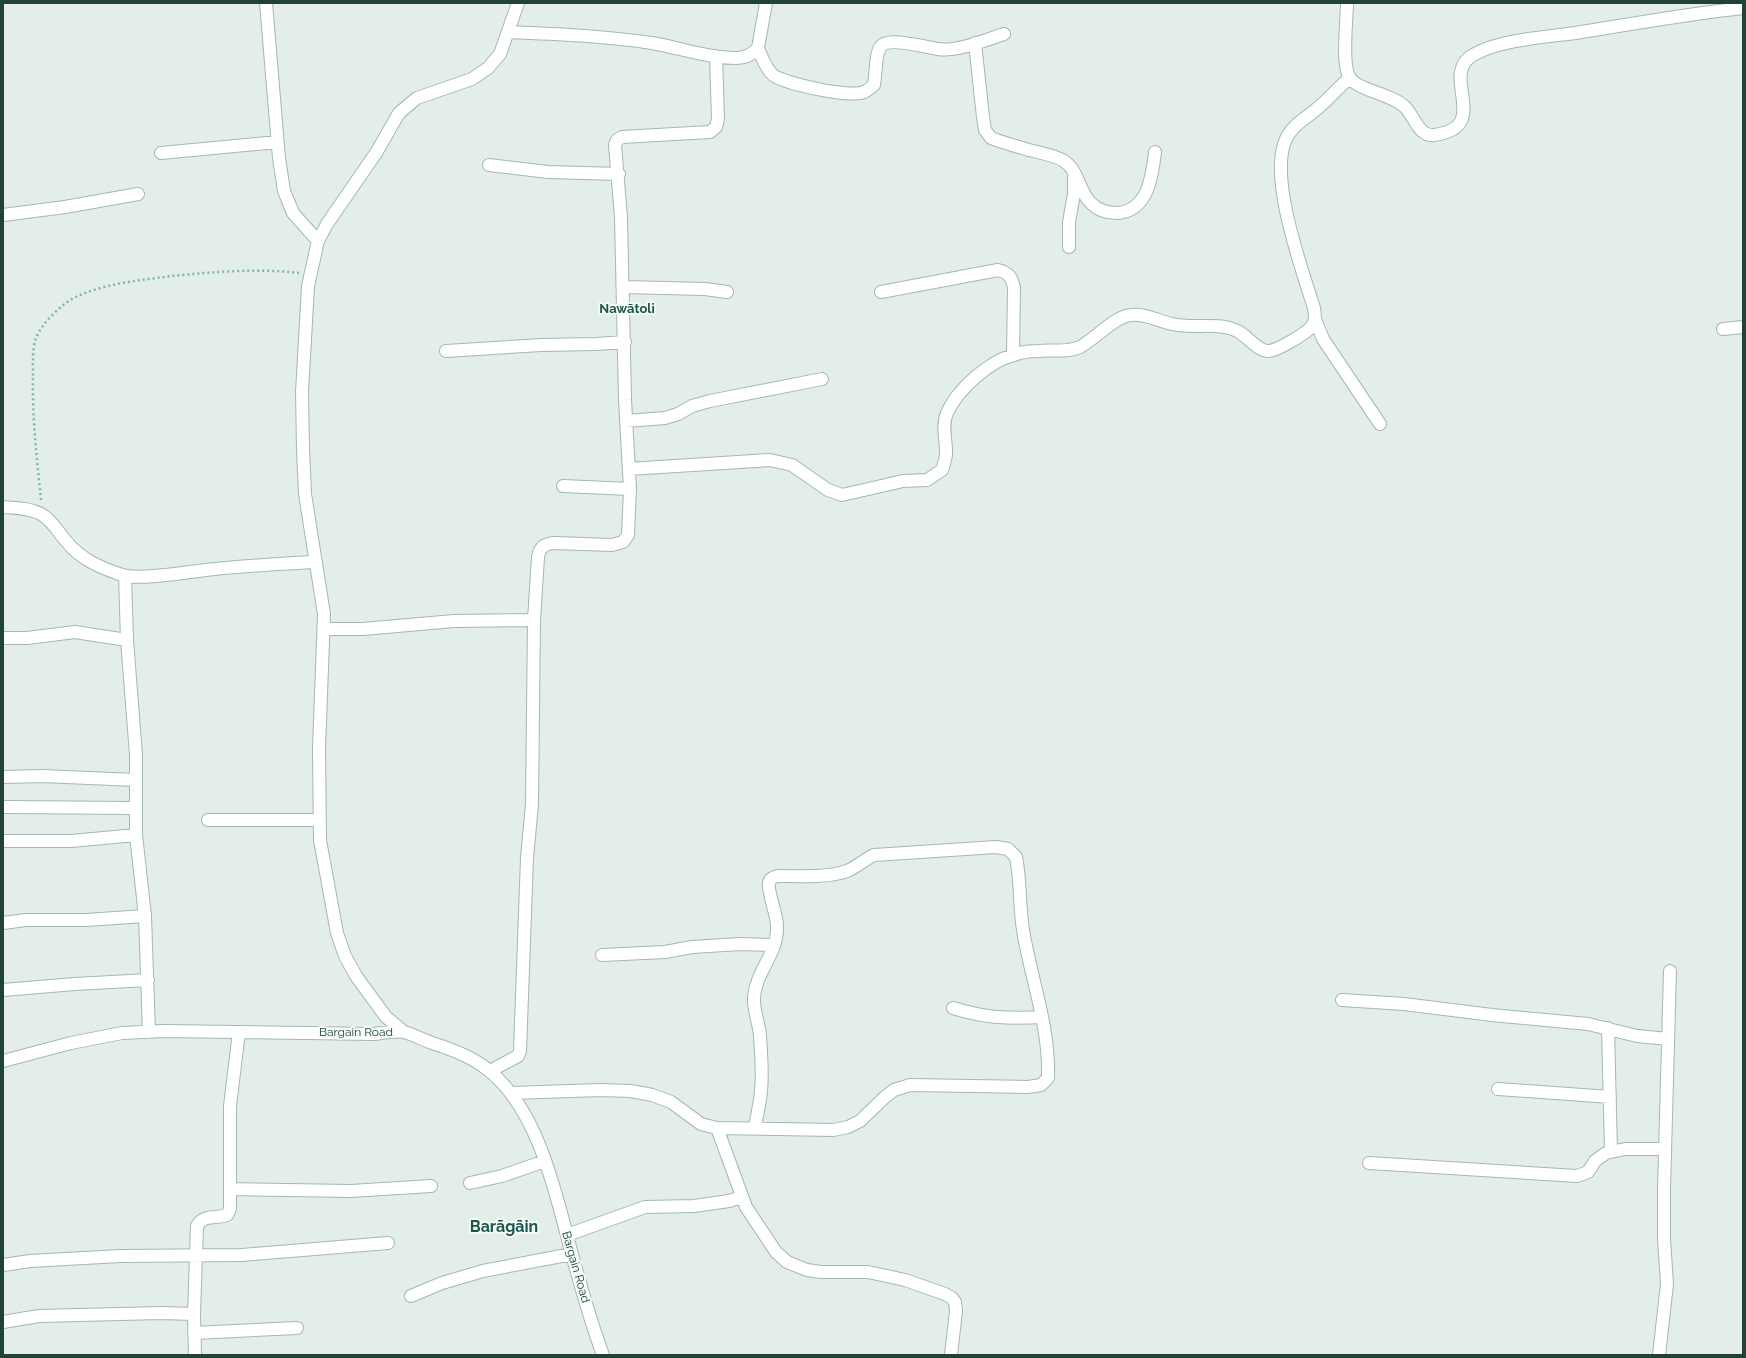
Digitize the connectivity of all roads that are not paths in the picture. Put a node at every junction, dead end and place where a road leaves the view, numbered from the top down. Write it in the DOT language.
graph roads {
  1 [pos="266,3"];
  2 [pos="518,3"];
  3 [pos="766,3"];
  4 [pos="1347,3"];
  5 [pos="1743,8"];
  6 [pos="508,32"];
  7 [pos="1004,34"];
  8 [pos="975,43"];
  9 [pos="758,48"];
  10 [pos="716,56"];
  11 [pos="1350,78"];
  12 [pos="277,142"];
  13 [pos="1155,152"];
  14 [pos="161,153"];
  15 [pos="489,165"];
  16 [pos="1074,171"];
  17 [pos="619,174"];
  18 [pos="138,194"];
  19 [pos="3,215"];
  20 [pos="318,240"];
  21 [pos="1068,247"];
  22 [pos="623,287"];
  23 [pos="727,292"];
  24 [pos="881,292"];
  25 [pos="1315,319"];
  26 [pos="1743,327"];
  27 [pos="1723,329"];
  28 [pos="625,342"];
  29 [pos="446,351"];
  30 [pos="1013,355"];
  31 [pos="822,379"];
  32 [pos="626,421"];
  33 [pos="1380,424"];
  34 [pos="628,468"];
  35 [pos="562,486"];
  36 [pos="630,489"];
  37 [pos="3,507"];
  38 [pos="316,562"];
  39 [pos="125,576"];
  40 [pos="534,620"];
  41 [pos="324,629"];
  42 [pos="3,638"];
  43 [pos="127,640"];
  44 [pos="3,776"];
  45 [pos="136,780"];
  46 [pos="3,807"];
  47 [pos="136,808"];
  48 [pos="208,820"];
  49 [pos="319,820"];
  50 [pos="136,835"];
  51 [pos="3,841"];
  52 [pos="145,916"];
  53 [pos="3,923"];
  54 [pos="774,945"];
  55 [pos="602,955"];
  56 [pos="1670,971"];
  57 [pos="148,980"];
  58 [pos="3,990"];
  59 [pos="1342,1000"];
  60 [pos="953,1008"];
  61 [pos="1042,1017"];
  62 [pos="1608,1028"];
  63 [pos="149,1032"];
  64 [pos="239,1032"];
  65 [pos="404,1032"];
  66 [pos="1668,1040"];
  67 [pos="3,1061"];
  68 [pos="490,1071"];
  69 [pos="1498,1089"];
  70 [pos="511,1093"];
  71 [pos="1610,1097"];
  72 [pos="755,1127"];
  73 [pos="717,1128"];
  74 [pos="1665,1149"];
  75 [pos="1612,1152"];
  76 [pos="545,1161"];
  77 [pos="1369,1163"];
  78 [pos="470,1184"];
  79 [pos="431,1186"];
  80 [pos="230,1189"];
  81 [pos="742,1197"];
  82 [pos="567,1235"];
  83 [pos="388,1243"];
  84 [pos="572,1254"];
  85 [pos="195,1256"];
  86 [pos="3,1265"];
  87 [pos="411,1296"];
  88 [pos="194,1314"];
  89 [pos="3,1322"];
  90 [pos="297,1328"];
  91 [pos="194,1333"];
  92 [pos="195,1355"];
  93 [pos="603,1355"];
  94 [pos="951,1355"];
  95 [pos="1659,1355"];
  1 -- 12 [label="street"];
  2 -- 6 [label="street"];
  3 -- 9 [label="street"];
  4 -- 11 [label="street"];
  5 -- 11 [label="street"];
  6 -- 10 [label="street"];
  6 -- 20 [label="street"];
  7 -- 8 [label="street"];
  8 -- 9 [label="street"];
  8 -- 16 [label="street"];
  9 -- 10 [label="street"];
  10 -- 17 [label="street"];
  11 -- 25 [label="street"];
  12 -- 14 [label="street"];
  12 -- 20 [label="street"];
  13 -- 16 [label="street"];
  15 -- 17 [label="street"];
  16 -- 21 [label="street"];
  17 -- 22 [label="street"];
  18 -- 19 [label="street"];
  20 -- 38 [label="street"];
  22 -- 23 [label="street"];
  22 -- 28 [label="street"];
  24 -- 30 [label="street"];
  25 -- 30 [label="street"];
  25 -- 33 [label="street"];
  26 -- 27 [label="street"];
  28 -- 29 [label="street"];
  28 -- 32 [label="street"];
  30 -- 34 [label="street"];
  31 -- 32 [label="street"];
  32 -- 34 [label="street"];
  34 -- 36 [label="street"];
  35 -- 36 [label="street"];
  36 -- 40 [label="street"];
  37 -- 39 [label="street"];
  38 -- 39 [label="street"];
  38 -- 41 [label="street"];
  39 -- 43 [label="street"];
  40 -- 41 [label="street"];
  40 -- 68 [label="street"];
  41 -- 49 [label="street"];
  42 -- 43 [label="street"];
  43 -- 45 [label="street"];
  44 -- 45 [label="street"];
  45 -- 47 [label="street"];
  46 -- 47 [label="street"];
  47 -- 50 [label="street"];
  48 -- 49 [label="street"];
  49 -- 65 [label="street"];
  50 -- 51 [label="street"];
  50 -- 52 [label="street"];
  52 -- 53 [label="street"];
  52 -- 57 [label="street"];
  54 -- 55 [label="street"];
  54 -- 61 [label="street"];
  54 -- 72 [label="street"];
  56 -- 66 [label="street"];
  57 -- 58 [label="street"];
  57 -- 63 [label="street"];
  59 -- 62 [label="street"];
  60 -- 61 [label="street"];
  61 -- 72 [label="street"];
  62 -- 66 [label="street"];
  62 -- 71 [label="street"];
  63 -- 64 [label="street, Bargain Road"];
  63 -- 67 [label="street, Bargain Road"];
  64 -- 65 [label="street, Bargain Road"];
  64 -- 80 [label="street"];
  65 -- 68 [label="street, Bargain Road"];
  66 -- 74 [label="street"];
  68 -- 70 [label="street, Bargain Road"];
  69 -- 71 [label="street"];
  70 -- 73 [label="street"];
  70 -- 76 [label="street, Bargain Road"];
  71 -- 75 [label="street"];
  72 -- 73 [label="street"];
  73 -- 81 [label="street"];
  74 -- 75 [label="street"];
  74 -- 95 [label="street"];
  75 -- 77 [label="street"];
  76 -- 78 [label="street"];
  76 -- 82 [label="street, Bargain Road"];
  79 -- 80 [label="street"];
  80 -- 85 [label="street"];
  81 -- 82 [label="street"];
  81 -- 94 [label="street"];
  82 -- 84 [label="street, Bargain Road"];
  83 -- 85 [label="street"];
  84 -- 87 [label="street"];
  84 -- 93 [label="street, Bargain Road"];
  85 -- 86 [label="street"];
  85 -- 88 [label="street"];
  88 -- 89 [label="street"];
  88 -- 91 [label="street"];
  90 -- 91 [label="street"];
  91 -- 92 [label="street"];
}
